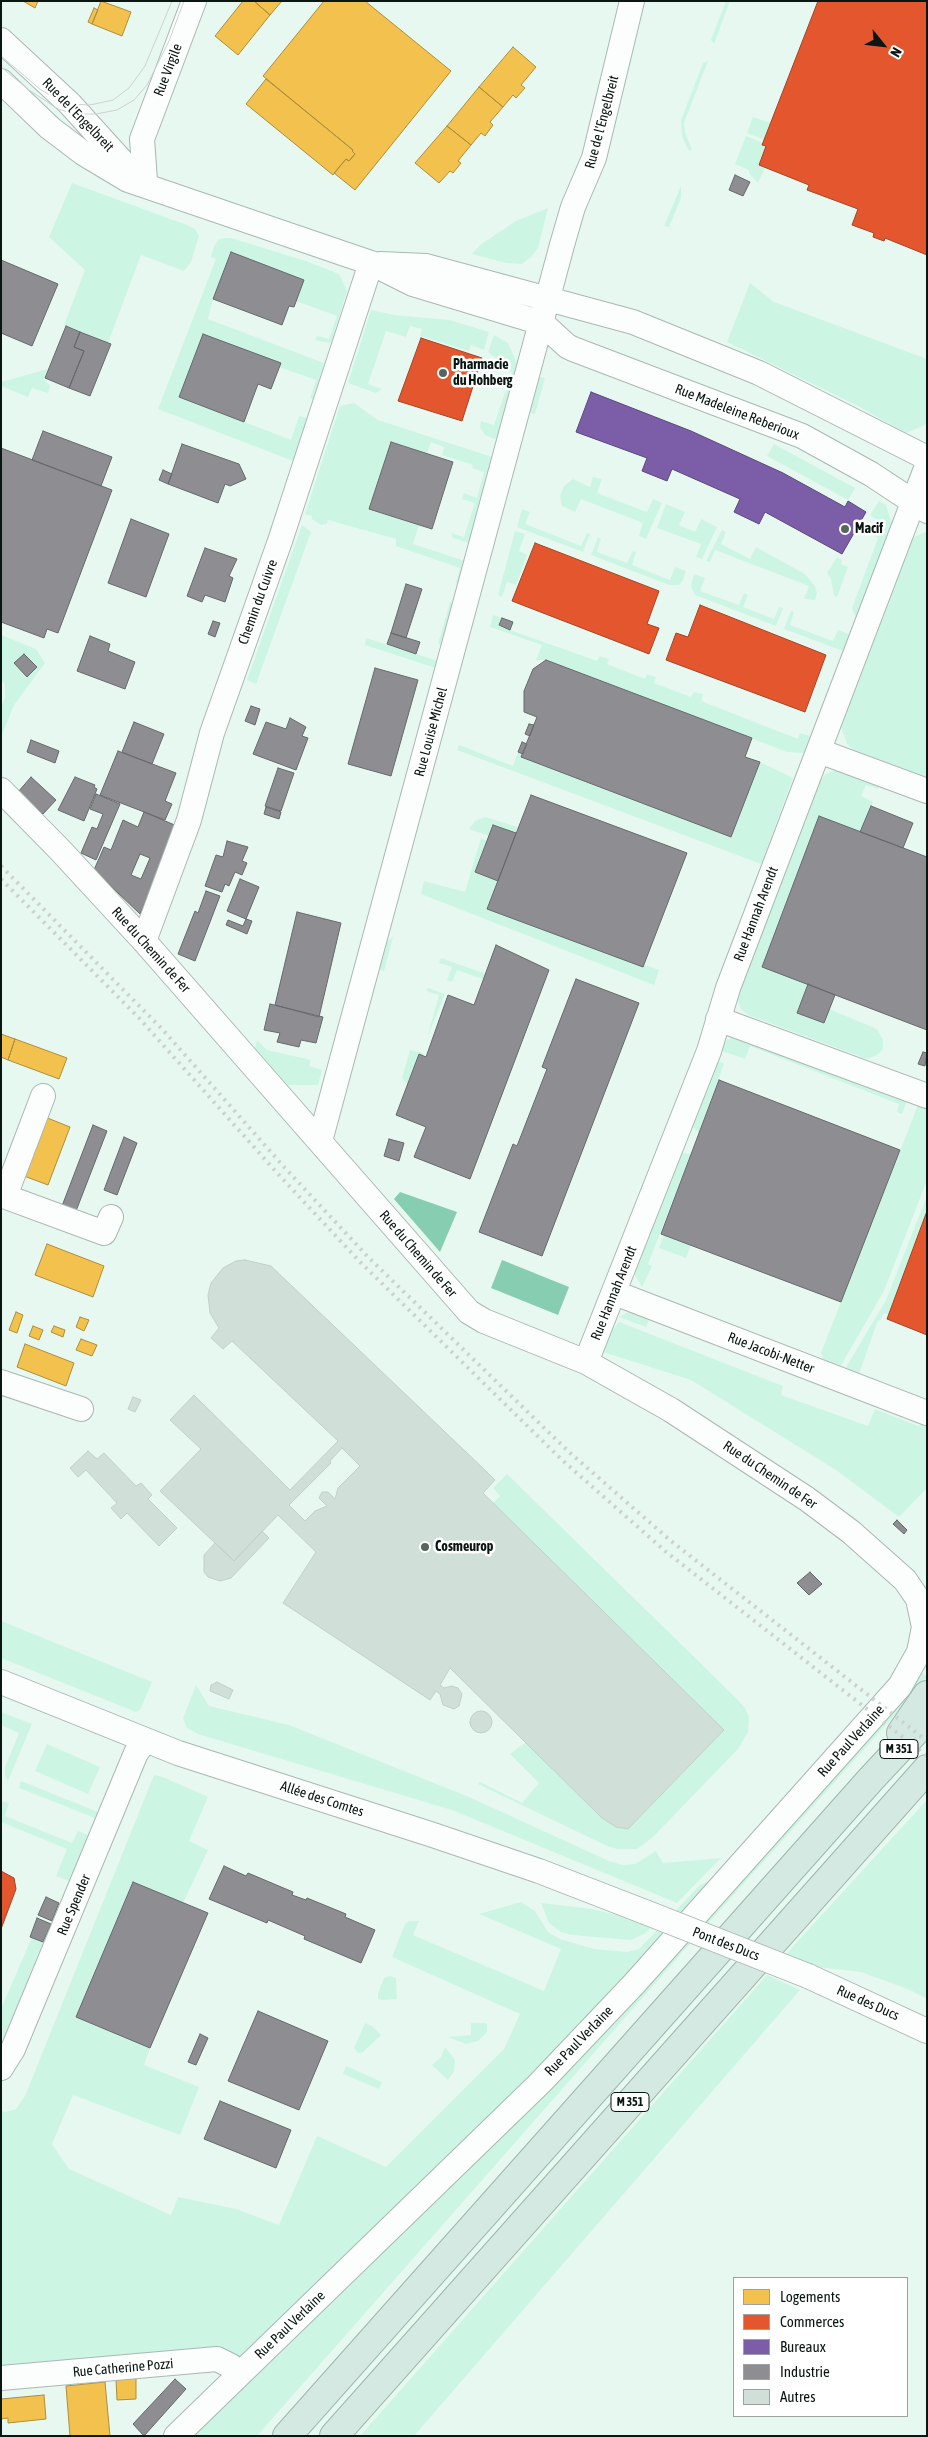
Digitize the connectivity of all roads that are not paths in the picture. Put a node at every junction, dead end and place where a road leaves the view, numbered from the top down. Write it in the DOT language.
graph roads {
  1 [pos="194,1"];
  2 [pos="632,1"];
  3 [pos="1,40"];
  4 [pos="1,82"];
  5 [pos="142,139"];
  6 [pos="118,167"];
  7 [pos="150,184"];
  8 [pos="371,263"];
  9 [pos="549,298"];
  10 [pos="542,323"];
  11 [pos="927,458"];
  12 [pos="921,490"];
  13 [pos="819,751"];
  14 [pos="1,790"];
  15 [pos="927,791"];
  16 [pos="144,941"];
  17 [pos="718,1019"];
  18 [pos="43,1096"];
  19 [pos="927,1096"];
  20 [pos="320,1141"];
  21 [pos="3,1195"];
  22 [pos="111,1217"];
  23 [pos="615,1293"];
  24 [pos="586,1362"];
  25 [pos="1,1382"];
  26 [pos="81,1409"];
  27 [pos="927,1413"];
  28 [pos="921,1608"];
  29 [pos="1,1682"];
  30 [pos="927,1695"];
  31 [pos="927,1720"];
  32 [pos="145,1741"];
  33 [pos="927,1768"];
  34 [pos="872,1779"];
  35 [pos="645,1912"];
  36 [pos="808,1976"];
  37 [pos="927,2031"];
  38 [pos="1,2068"];
  39 [pos="238,2376"];
  40 [pos="1,2378"];
  41 [pos="176,2436"];
  42 [pos="287,2436"];
  43 [pos="334,2436"];
  1 -- 5 [label="street, Rue Virgile"];
  2 -- 9 [label="street, Rue de l'Engelbreit"];
  3 -- 6 [label="street, Rue de l'Engelbreit"];
  4 -- 6 [label="street, Rue de l'Engelbreit"];
  5 -- 6 [label="street, Rue Virgile"];
  5 -- 7 [label="street, Rue Virgile"];
  6 -- 7 [label="street, Rue de l'Engelbreit"];
  7 -- 8 [label="street, Rue de l'Engelbreit"];
  8 -- 9 [label="street, Rue de l'Engelbreit"];
  8 -- 10 [label="street, Rue de l'Engelbreit"];
  8 -- 16 [label="street, Chemin du Cuivre"];
  9 -- 10 [label="street, Rue de l'Engelbreit"];
  9 -- 11 [label="street"];
  10 -- 12 [label="street, Rue Madeleine Reberioux"];
  10 -- 20 [label="street, Rue Louise Michel"];
  12 -- 13 [label="street, Rue Hannah Arendt"];
  13 -- 15 [label="street"];
  13 -- 17 [label="street, Rue Hannah Arendt"];
  14 -- 16 [label="street, Rue du Chemin de Fer"];
  16 -- 20 [label="street, Rue du Chemin de Fer"];
  17 -- 19 [label="street"];
  17 -- 23 [label="street, Rue Hannah Arendt"];
  18 -- 21 [label="street"];
  20 -- 24 [label="street, Rue du Chemin de Fer"];
  21 -- 22 [label="street"];
  23 -- 24 [label="street, Rue Hannah Arendt"];
  23 -- 27 [label="street, Rue Jacobi-Netter"];
  24 -- 28 [label="street, Rue du Chemin de Fer"];
  25 -- 26 [label="street"];
  28 -- 39 [label="street, Rue Paul Verlaine"];
  29 -- 32 [label="street, Allée des Comtes"];
  30 -- 34 [label="highway"];
  31 -- 34 [label="highway, M 351"];
  32 -- 35 [label="street, Allée des Comtes"];
  32 -- 38 [label="street, Rue Spender"];
  33 -- 43 [label="highway, M 351"];
  34 -- 42 [label="highway, M 351"];
  35 -- 36 [label="street, Pont des Ducs, bridge"];
  36 -- 37 [label="street, Rue des Ducs"];
  39 -- 40 [label="street, Rue Catherine Pozzi"];
  39 -- 41 [label="street, Rue Paul Verlaine"];
}
